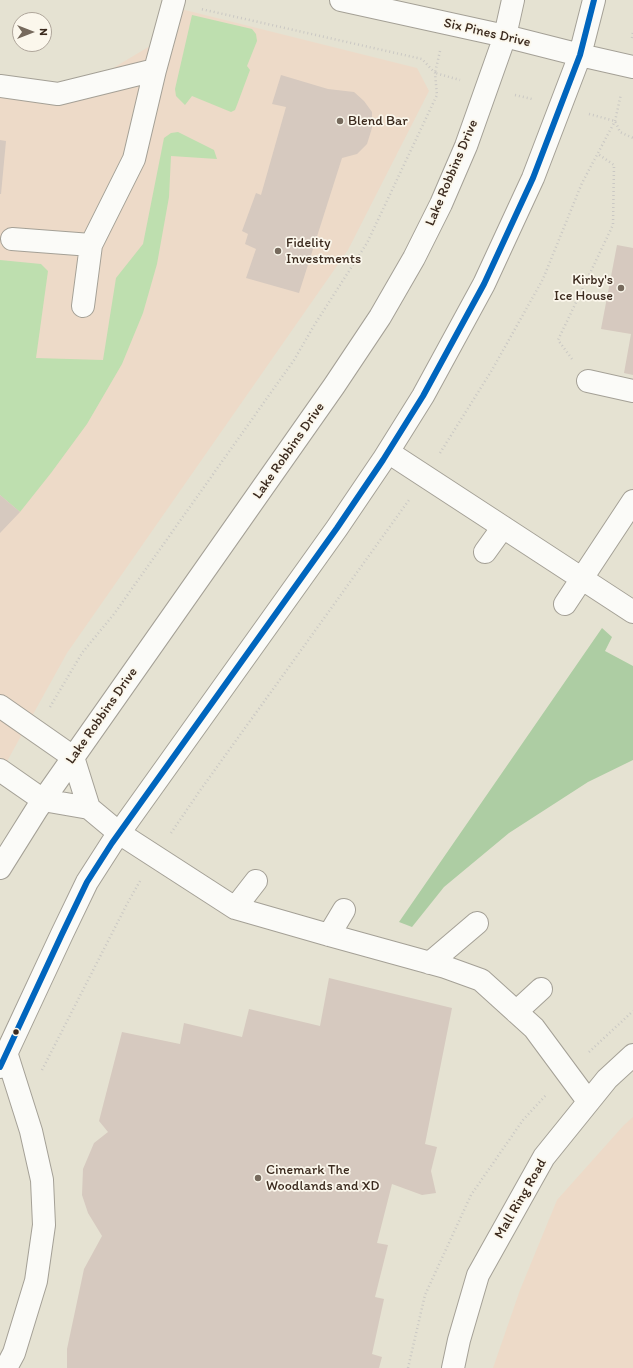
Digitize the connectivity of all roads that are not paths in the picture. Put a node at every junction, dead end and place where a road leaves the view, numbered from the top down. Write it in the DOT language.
graph roads {
  1 [pos="341,0"];
  2 [pos="513,0"];
  3 [pos="594,0"];
  4 [pos="174,2"];
  5 [pos="505,36"];
  6 [pos="580,56"];
  7 [pos="633,67"];
  8 [pos="155,70"];
  9 [pos="0,86"];
  10 [pos="12,239"];
  11 [pos="91,245"];
  12 [pos="83,306"];
  13 [pos="588,381"];
  14 [pos="633,391"];
  15 [pos="388,452"];
  16 [pos="633,501"];
  17 [pos="503,528"];
  18 [pos="485,552"];
  19 [pos="581,578"];
  20 [pos="565,604"];
  21 [pos="633,612"];
  22 [pos="0,706"];
  23 [pos="73,757"];
  24 [pos="0,770"];
  25 [pos="43,800"];
  26 [pos="89,808"];
  27 [pos="119,833"];
  28 [pos="0,868"];
  29 [pos="256,880"];
  30 [pos="235,908"];
  31 [pos="344,910"];
  32 [pos="477,923"];
  33 [pos="329,935"];
  34 [pos="430,963"];
  35 [pos="541,989"];
  36 [pos="516,1012"];
  37 [pos="633,1055"];
  38 [pos="3,1059"];
  39 [pos="588,1101"];
  40 [pos="6,1368"];
  41 [pos="453,1368"];
  1 -- 5 [label="street, Six Pines Drive"];
  2 -- 5 [label="street, Lake Robbins Drive"];
  3 -- 6 [label="street"];
  4 -- 8 [label="street"];
  5 -- 6 [label="street, Six Pines Drive"];
  5 -- 23 [label="street, Lake Robbins Drive"];
  6 -- 7 [label="street, Six Pines Drive"];
  6 -- 15 [label="street"];
  8 -- 9 [label="street"];
  8 -- 11 [label="street"];
  10 -- 11 [label="street"];
  11 -- 12 [label="street"];
  13 -- 14 [label="street"];
  15 -- 17 [label="street"];
  15 -- 27 [label="street"];
  16 -- 19 [label="street"];
  17 -- 18 [label="street"];
  17 -- 19 [label="street"];
  19 -- 20 [label="street"];
  19 -- 21 [label="street"];
  22 -- 23 [label="street"];
  23 -- 25 [label="street, Lake Robbins Drive"];
  23 -- 26 [label="street"];
  24 -- 25 [label="street"];
  25 -- 26 [label="street"];
  25 -- 28 [label="street, Lake Robbins Drive"];
  26 -- 27 [label="street"];
  27 -- 30 [label="street"];
  27 -- 38 [label="street"];
  29 -- 30 [label="street"];
  30 -- 33 [label="street"];
  31 -- 33 [label="street"];
  32 -- 34 [label="street"];
  33 -- 34 [label="street"];
  34 -- 36 [label="street"];
  35 -- 36 [label="street"];
  36 -- 39 [label="street"];
  37 -- 39 [label="street, Mall Ring Road"];
  38 -- 40 [label="street"];
  39 -- 41 [label="street, Mall Ring Road"];
}
